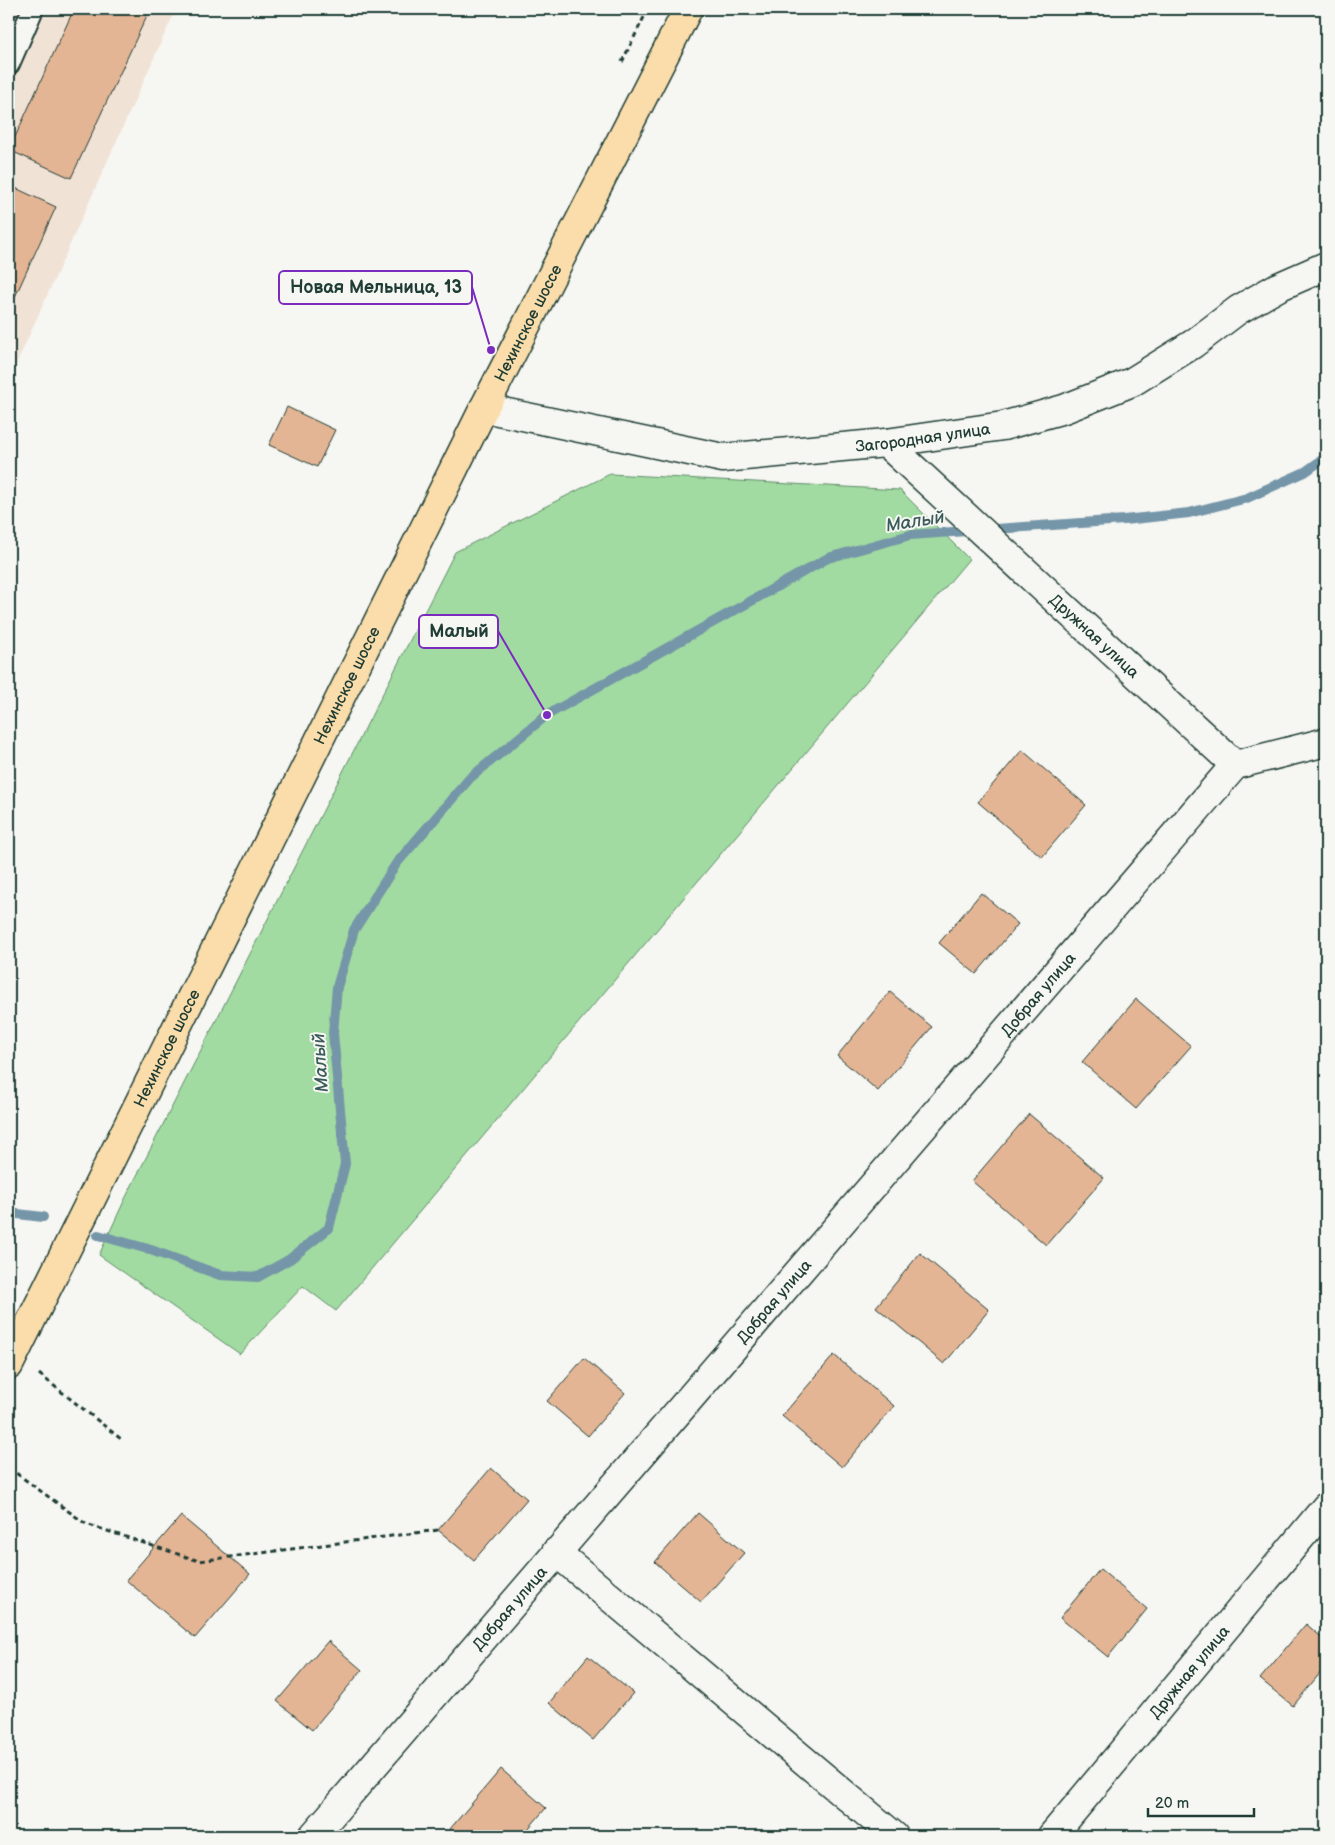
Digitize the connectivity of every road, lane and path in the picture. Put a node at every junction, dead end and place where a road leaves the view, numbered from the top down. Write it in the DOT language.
graph roads {
  1 [pos="32,9"];
  2 [pos="688,9"];
  3 [pos="9,64"];
  4 [pos="1326,266"];
  5 [pos="484,408"];
  6 [pos="886,443"];
  7 [pos="1326,742"];
  8 [pos="1235,764"];
  9 [pos="11,1359"];
  10 [pos="121,1439"];
  11 [pos="9,1468"];
  12 [pos="1326,1507"];
  13 [pos="438,1530"];
  14 [pos="556,1552"];
  15 [pos="313,1836"];
  16 [pos="894,1836"];
  17 [pos="1052,1836"];
  1 -- 3 [label="lane"];
  2 -- 5 [label="main road, Нехинское шоссе"];
  4 -- 6 [label="street, Загородная улица"];
  5 -- 6 [label="street, Загородная улица"];
  5 -- 9 [label="main road, Нехинское шоссе"];
  6 -- 8 [label="street, Дружная улица"];
  7 -- 8 [label="street"];
  8 -- 14 [label="street, Добрая улица"];
  9 -- 10 [label="path"];
  11 -- 13 [label="path"];
  12 -- 17 [label="street, Дружная улица"];
  14 -- 15 [label="street, Добрая улица"];
  14 -- 16 [label="street"];
}
